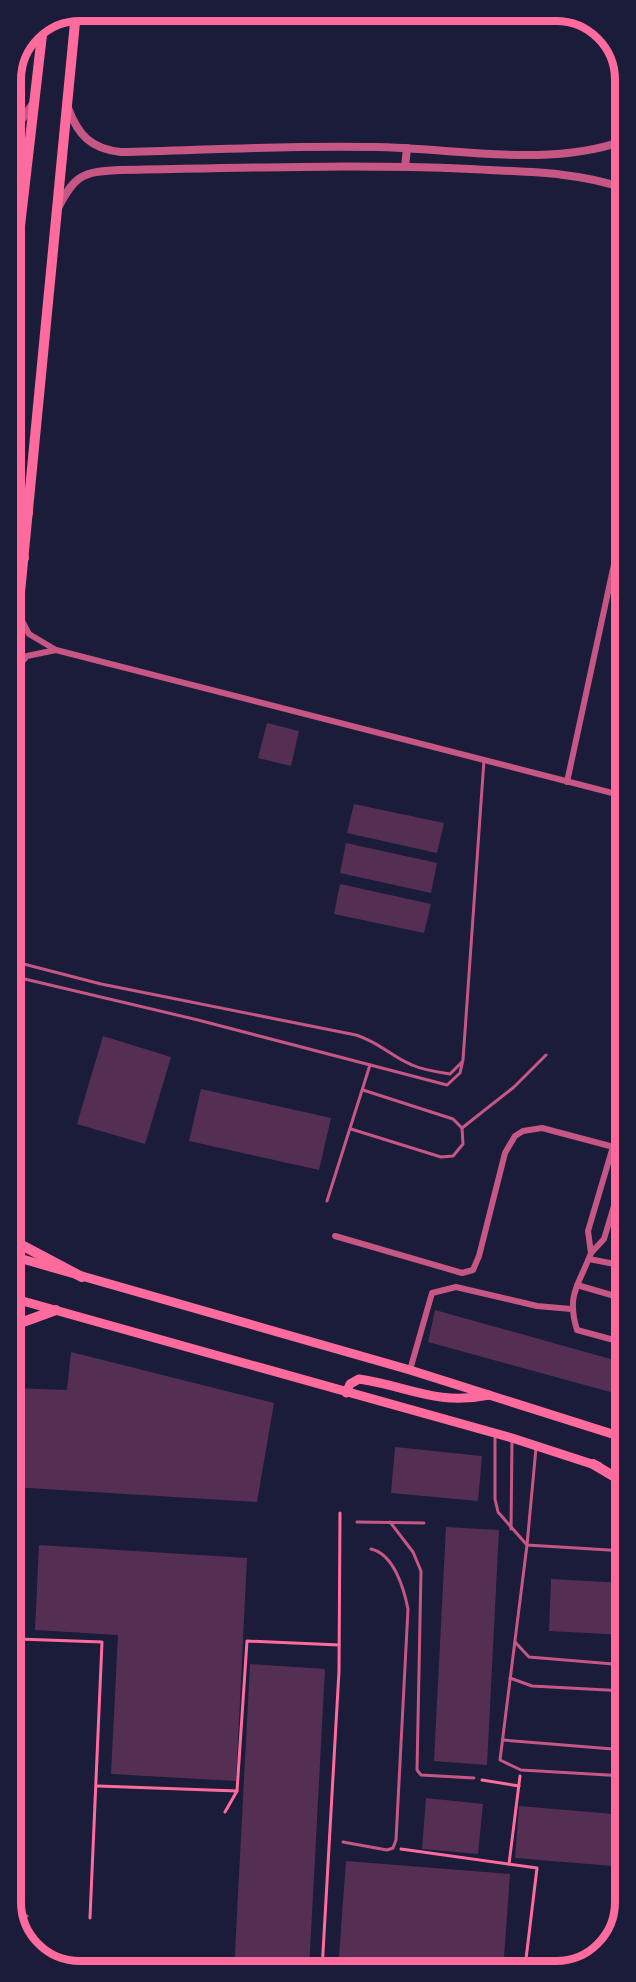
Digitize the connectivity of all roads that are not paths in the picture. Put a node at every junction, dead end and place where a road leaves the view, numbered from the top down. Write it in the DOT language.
graph roads {
  1 [pos="75,21"];
  2 [pos="41,36"];
  3 [pos="36,98"];
  4 [pos="68,108"];
  5 [pos="21,123"];
  6 [pos="615,144"];
  7 [pos="407,148"];
  8 [pos="405,166"];
  9 [pos="615,185"];
  10 [pos="56,212"];
  11 [pos="21,217"];
  12 [pos="28,513"];
  13 [pos="21,521"];
  14 [pos="21,550"];
  15 [pos="24,559"];
  16 [pos="615,560"];
  17 [pos="21,590"];
  18 [pos="21,620"];
  19 [pos="56,650"];
  20 [pos="21,663"];
  21 [pos="484,760"];
  22 [pos="567,782"];
  23 [pos="615,794"];
  24 [pos="21,963"];
  25 [pos="21,978"];
  26 [pos="546,1055"];
  27 [pos="463,1060"];
  28 [pos="370,1065"];
  29 [pos="363,1090"];
  30 [pos="462,1128"];
  31 [pos="351,1130"];
  32 [pos="615,1140"];
  33 [pos="613,1147"];
  34 [pos="327,1202"];
  35 [pos="615,1202"];
  36 [pos="335,1236"];
  37 [pos="21,1245"];
  38 [pos="590,1256"];
  39 [pos="21,1259"];
  40 [pos="615,1263"];
  41 [pos="82,1277"];
  42 [pos="577,1285"];
  43 [pos="615,1296"];
  44 [pos="21,1300"];
  45 [pos="571,1309"];
  46 [pos="56,1310"];
  47 [pos="21,1323"];
  48 [pos="615,1340"];
  49 [pos="410,1370"];
  50 [pos="346,1393"];
  51 [pos="491,1395"];
  52 [pos="495,1434"];
  53 [pos="615,1435"];
  54 [pos="512,1438"];
  55 [pos="536,1446"];
  56 [pos="593,1464"];
  57 [pos="615,1473"];
  58 [pos="615,1477"];
  59 [pos="357,1522"];
  60 [pos="390,1522"];
  61 [pos="424,1524"];
  62 [pos="511,1529"];
  63 [pos="528,1545"];
  64 [pos="371,1550"];
  65 [pos="615,1550"];
  66 [pos="515,1642"];
  67 [pos="615,1664"];
  68 [pos="510,1678"];
  69 [pos="615,1690"];
  70 [pos="503,1740"];
  71 [pos="615,1749"];
  72 [pos="615,1775"];
  73 [pos="474,1778"];
  74 [pos="343,1842"];
  75 [pos="23,1915"];
  76 [pos="27,1916"];
  1 -- 4 [label="main road"];
  2 -- 3 [label="main road"];
  3 -- 5 [label="street"];
  3 -- 11 [label="main road"];
  4 -- 7 [label="street"];
  4 -- 10 [label="main road"];
  6 -- 7 [label="street"];
  7 -- 8 [label="street"];
  8 -- 9 [label="street"];
  8 -- 10 [label="street"];
  10 -- 12 [label="main road"];
  12 -- 13 [label="main road"];
  12 -- 15 [label="main road"];
  14 -- 15 [label="main road"];
  15 -- 17 [label="main road"];
  16 -- 22 [label="street"];
  18 -- 19 [label="street"];
  19 -- 20 [label="street"];
  19 -- 21 [label="street"];
  21 -- 22 [label="street"];
  21 -- 27 [label="lane"];
  22 -- 23 [label="street"];
  24 -- 27 [label="lane"];
  25 -- 28 [label="lane"];
  26 -- 30 [label="lane"];
  27 -- 28 [label="lane"];
  28 -- 29 [label="lane"];
  29 -- 30 [label="lane"];
  29 -- 31 [label="lane"];
  30 -- 31 [label="lane"];
  31 -- 34 [label="lane"];
  32 -- 33 [label="street"];
  33 -- 36 [label="street"];
  33 -- 38 [label="street"];
  35 -- 38 [label="street"];
  37 -- 41 [label="main road"];
  38 -- 40 [label="street"];
  38 -- 42 [label="street"];
  39 -- 41 [label="main road"];
  41 -- 49 [label="main road"];
  42 -- 43 [label="street"];
  42 -- 45 [label="street"];
  44 -- 46 [label="main road"];
  45 -- 48 [label="street"];
  45 -- 49 [label="street"];
  46 -- 47 [label="main road"];
  46 -- 50 [label="main road"];
  49 -- 51 [label="main road"];
  50 -- 51 [label="main road"];
  50 -- 52 [label="main road"];
  51 -- 53 [label="main road"];
  52 -- 54 [label="main road"];
  52 -- 62 [label="lane"];
  54 -- 55 [label="main road"];
  54 -- 62 [label="lane"];
  55 -- 56 [label="main road"];
  55 -- 63 [label="lane"];
  56 -- 57 [label="main road"];
  56 -- 58 [label="main road"];
  59 -- 60 [label="lane"];
  60 -- 61 [label="lane"];
  60 -- 73 [label="lane"];
  62 -- 63 [label="lane"];
  63 -- 65 [label="lane"];
  63 -- 66 [label="lane"];
  64 -- 74 [label="lane"];
  66 -- 67 [label="lane"];
  66 -- 68 [label="lane"];
  68 -- 69 [label="lane"];
  68 -- 70 [label="lane"];
  70 -- 71 [label="lane"];
  70 -- 72 [label="lane"];
  75 -- 76 [label="lane"];
}
